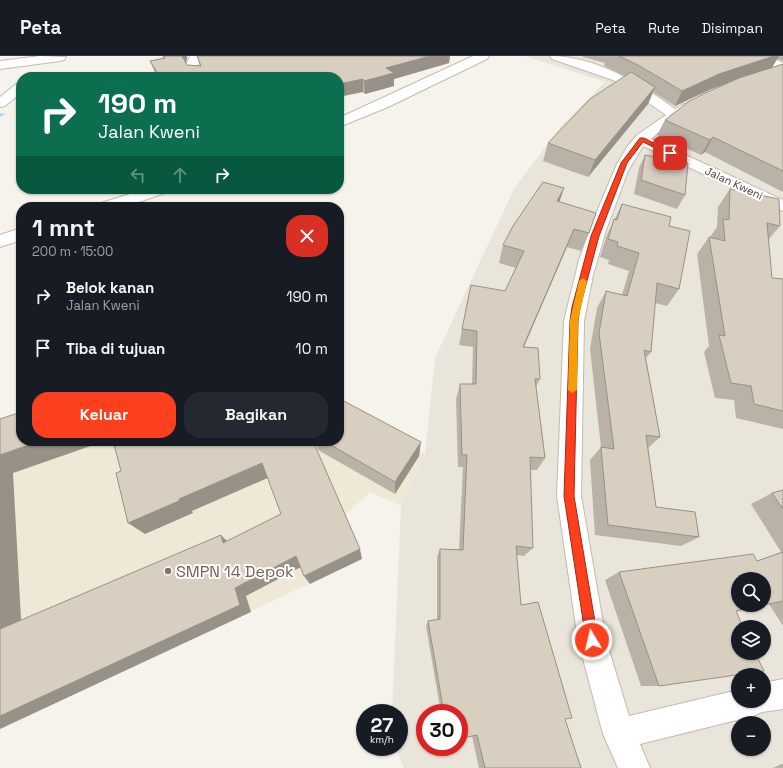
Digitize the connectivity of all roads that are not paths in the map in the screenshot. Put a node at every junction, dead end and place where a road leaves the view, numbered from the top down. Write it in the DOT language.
graph roads {
  1 [pos="60,56"];
  2 [pos="199,56"];
  3 [pos="483,56"];
  4 [pos="556,56"];
  5 [pos="760,56"];
  6 [pos="0,65"];
  7 [pos="783,69"];
  8 [pos="40,72"];
  9 [pos="196,72"];
  10 [pos="762,77"];
  11 [pos="16,91"];
  12 [pos="706,98"];
  13 [pos="0,103"];
  14 [pos="675,115"];
  15 [pos="344,121"];
  16 [pos="642,140"];
  17 [pos="147,194"];
  18 [pos="122,202"];
  19 [pos="783,206"];
  20 [pos="16,236"];
  21 [pos="0,241"];
  22 [pos="783,694"];
  23 [pos="771,697"];
  24 [pos="731,706"];
  25 [pos="619,734"];
  26 [pos="634,768"];
  1 -- 6 [label="street"];
  1 -- 8 [label="street"];
  2 -- 9 [label="street"];
  3 -- 15 [label="street"];
  4 -- 14 [label="street"];
  5 -- 7 [label="street"];
  7 -- 10 [label="street"];
  11 -- 13 [label="street"];
  12 -- 14 [label="street"];
  14 -- 16 [label="street"];
  16 -- 19 [label="street, Jalan Kweni"];
  16 -- 25 [label="street"];
  17 -- 18 [label="street"];
  20 -- 21 [label="street"];
  22 -- 23 [label="street"];
  24 -- 25 [label="street"];
  25 -- 26 [label="street"];
}
